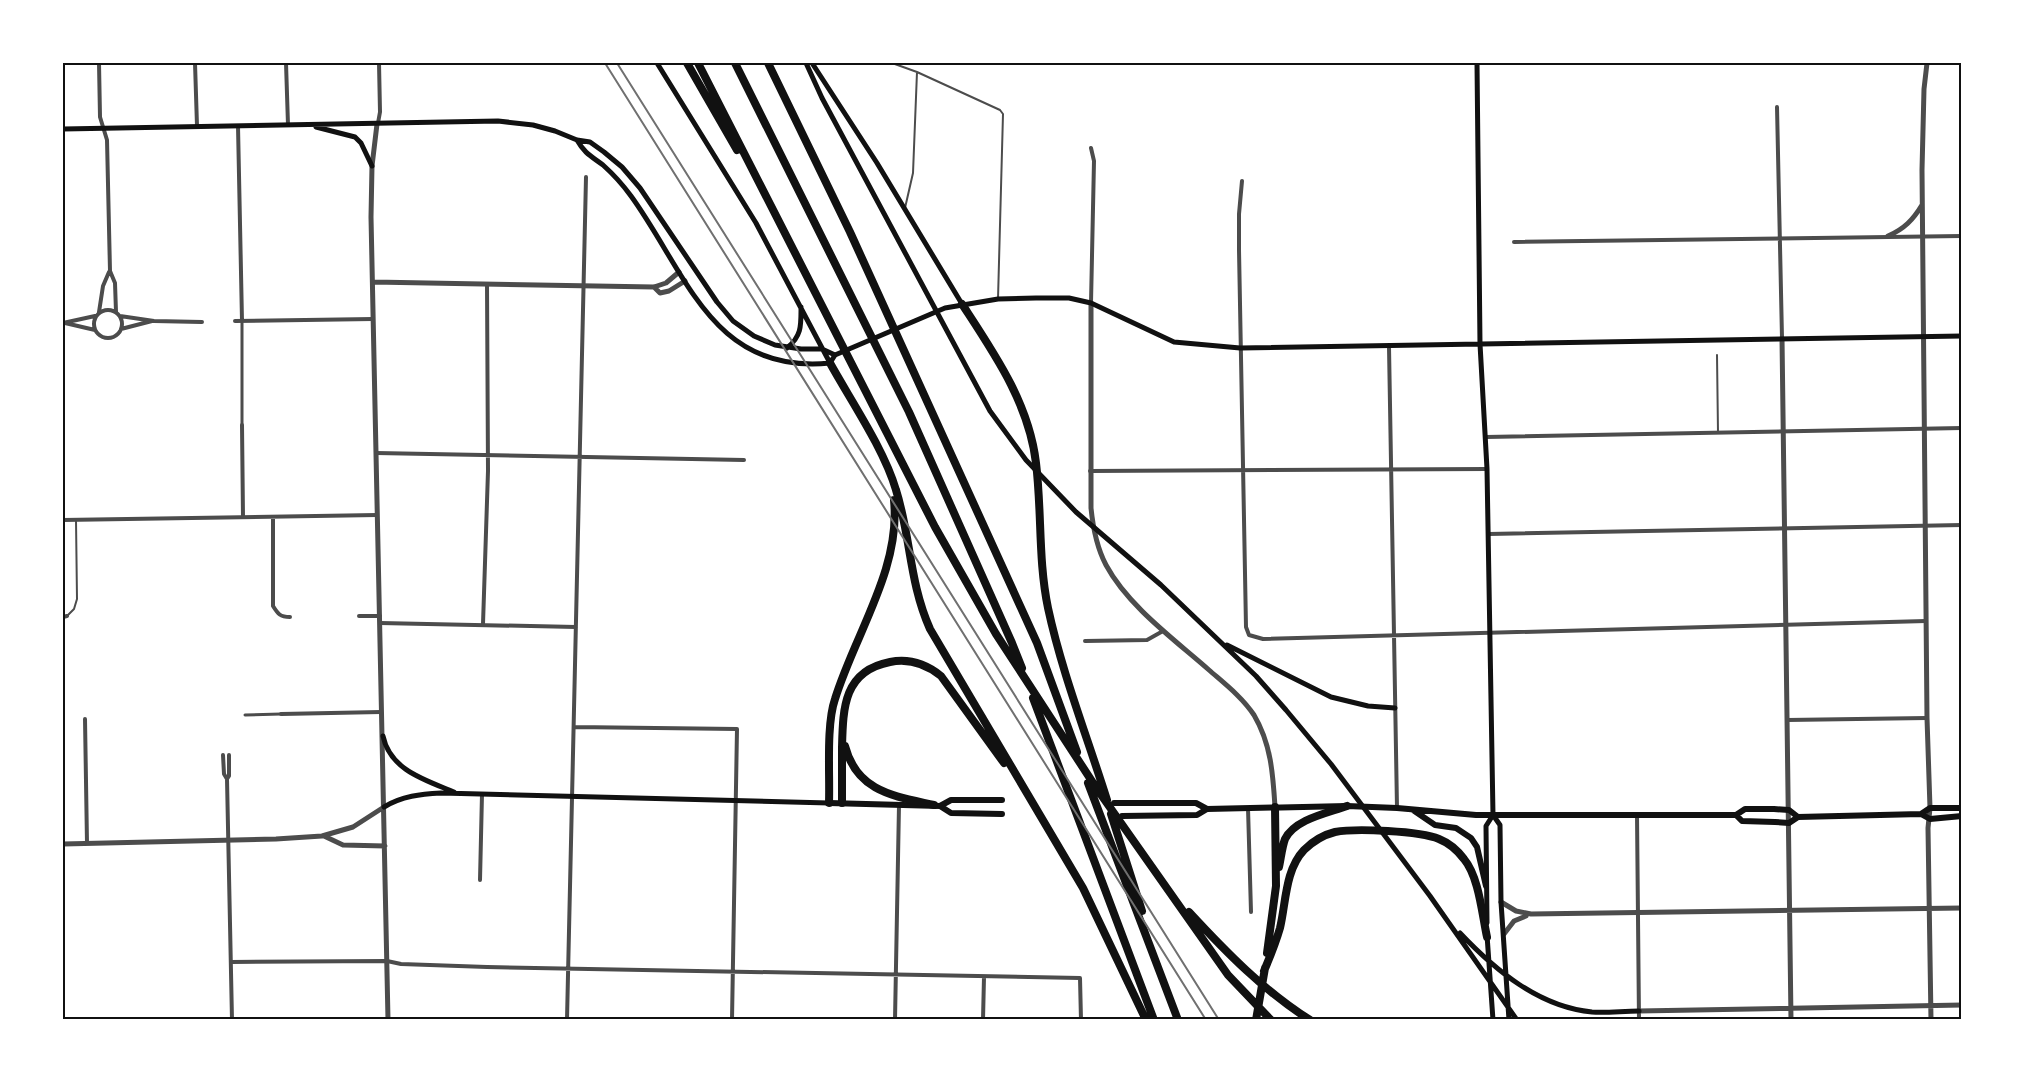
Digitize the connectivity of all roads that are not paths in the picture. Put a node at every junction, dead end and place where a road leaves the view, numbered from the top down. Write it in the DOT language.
graph roads {
  1 [pos="99,63"];
  2 [pos="195,63"];
  3 [pos="286,63"];
  4 [pos="379,63"];
  5 [pos="657,63"];
  6 [pos="687,63"];
  7 [pos="698,63"];
  8 [pos="735,63"];
  9 [pos="768,63"];
  10 [pos="806,63"];
  11 [pos="812,63"];
  12 [pos="892,63"];
  13 [pos="1477,63"];
  14 [pos="1927,63"];
  15 [pos="917,72"];
  16 [pos="1777,107"];
  17 [pos="377,124"];
  18 [pos="312,125"];
  19 [pos="238,126"];
  20 [pos="288,126"];
  21 [pos="197,127"];
  22 [pos="102,128"];
  23 [pos="63,129"];
  24 [pos="577,140"];
  25 [pos="1091,148"];
  26 [pos="372,166"];
  27 [pos="586,177"];
  28 [pos="1242,181"];
  29 [pos="1923,203"];
  30 [pos="905,208"];
  31 [pos="786,234"];
  32 [pos="1923,235"];
  33 [pos="1888,236"];
  34 [pos="1962,236"];
  35 [pos="1779,238"];
  36 [pos="1514,242"];
  37 [pos="110,271"];
  38 [pos="679,272"];
  39 [pos="685,281"];
  40 [pos="373,282"];
  41 [pos="487,284"];
  42 [pos="584,286"];
  43 [pos="654,287"];
  44 [pos="998,299"];
  45 [pos="1091,303"];
  46 [pos="958,304"];
  47 [pos="801,306"];
  48 [pos="98,314"];
  49 [pos="118,314"];
  50 [pos="374,319"];
  51 [pos="153,321"];
  52 [pos="235,321"];
  53 [pos="242,321"];
  54 [pos="63,322"];
  55 [pos="202,322"];
  56 [pos="121,329"];
  57 [pos="95,330"];
  58 [pos="1924,336"];
  59 [pos="1962,336"];
  60 [pos="1782,338"];
  61 [pos="1480,344"];
  62 [pos="1389,347"];
  63 [pos="787,348"];
  64 [pos="1240,348"];
  65 [pos="822,349"];
  66 [pos="835,355"];
  67 [pos="1717,355"];
  68 [pos="830,363"];
  69 [pos="242,425"];
  70 [pos="1962,428"];
  71 [pos="1925,429"];
  72 [pos="1784,432"];
  73 [pos="1718,433"];
  74 [pos="1486,437"];
  75 [pos="376,453"];
  76 [pos="488,454"];
  77 [pos="580,456"];
  78 [pos="744,460"];
  79 [pos="888,469"];
  80 [pos="1393,469"];
  81 [pos="1487,469"];
  82 [pos="1243,470"];
  83 [pos="1090,471"];
  84 [pos="378,515"];
  85 [pos="243,517"];
  86 [pos="273,517"];
  87 [pos="63,520"];
  88 [pos="76,520"];
  89 [pos="1962,525"];
  90 [pos="1926,526"];
  91 [pos="1785,528"];
  92 [pos="1489,534"];
  93 [pos="358,616"];
  94 [pos="65,617"];
  95 [pos="290,617"];
  96 [pos="380,619"];
  97 [pos="1927,621"];
  98 [pos="483,624"];
  99 [pos="1786,625"];
  100 [pos="576,627"];
  101 [pos="1164,630"];
  102 [pos="1491,633"];
  103 [pos="1394,635"];
  104 [pos="1085,641"];
  105 [pos="1219,641"];
  106 [pos="1395,708"];
  107 [pos="382,712"];
  108 [pos="281,714"];
  109 [pos="245,715"];
  110 [pos="1928,718"];
  111 [pos="85,719"];
  112 [pos="1788,720"];
  113 [pos="574,727"];
  114 [pos="383,736"];
  115 [pos="842,736"];
  116 [pos="226,755"];
  117 [pos="1026,792"];
  118 [pos="459,794"];
  119 [pos="482,794"];
  120 [pos="572,797"];
  121 [pos="737,800"];
  122 [pos="1002,800"];
  123 [pos="1114,803"];
  124 [pos="829,804"];
  125 [pos="842,804"];
  126 [pos="899,805"];
  127 [pos="937,805"];
  128 [pos="1347,806"];
  129 [pos="384,807"];
  130 [pos="1275,807"];
  131 [pos="1248,808"];
  132 [pos="1397,808"];
  133 [pos="1930,808"];
  134 [pos="1962,808"];
  135 [pos="1207,809"];
  136 [pos="1413,810"];
  137 [pos="1788,810"];
  138 [pos="1002,814"];
  139 [pos="1636,814"];
  140 [pos="1921,814"];
  141 [pos="1493,815"];
  142 [pos="1736,815"];
  143 [pos="1122,816"];
  144 [pos="1962,816"];
  145 [pos="1798,817"];
  146 [pos="1929,819"];
  147 [pos="1789,823"];
  148 [pos="322,836"];
  149 [pos="228,840"];
  150 [pos="87,843"];
  151 [pos="63,844"];
  152 [pos="385,846"];
  153 [pos="480,880"];
  154 [pos="1276,886"];
  155 [pos="1486,886"];
  156 [pos="1171,894"];
  157 [pos="1501,902"];
  158 [pos="1962,908"];
  159 [pos="1929,909"];
  160 [pos="1790,911"];
  161 [pos="1251,912"];
  162 [pos="1637,913"];
  163 [pos="1531,914"];
  164 [pos="1448,921"];
  165 [pos="1504,934"];
  166 [pos="1488,937"];
  167 [pos="387,961"];
  168 [pos="231,962"];
  169 [pos="568,969"];
  170 [pos="1264,971"];
  171 [pos="733,972"];
  172 [pos="896,975"];
  173 [pos="984,977"];
  174 [pos="1167,990"];
  175 [pos="1930,1005"];
  176 [pos="1962,1005"];
  177 [pos="1791,1008"];
  178 [pos="1638,1011"];
  179 [pos="232,1020"];
  180 [pos="388,1020"];
  181 [pos="567,1020"];
  182 [pos="732,1020"];
  183 [pos="895,1020"];
  184 [pos="983,1020"];
  185 [pos="1081,1020"];
  186 [pos="1146,1020"];
  187 [pos="1154,1020"];
  188 [pos="1178,1020"];
  189 [pos="1256,1020"];
  190 [pos="1271,1020"];
  191 [pos="1310,1020"];
  192 [pos="1493,1020"];
  193 [pos="1509,1020"];
  194 [pos="1517,1020"];
  195 [pos="1639,1020"];
  196 [pos="1791,1020"];
  197 [pos="1931,1020"];
  1 -- 22 [label="street"];
  2 -- 21 [label="street"];
  3 -- 20 [label="street"];
  4 -- 17 [label="street"];
  5 -- 47 [label="main road"];
  6 -- 31 [label="highway"];
  7 -- 31 [label="highway"];
  8 -- 187 [label="highway"];
  9 -- 174 [label="highway"];
  10 -- 105 [label="main road"];
  11 -- 30 [label="main road"];
  12 -- 15 [label="lane"];
  13 -- 61 [label="main road"];
  14 -- 29 [label="street"];
  15 -- 30 [label="lane"];
  15 -- 44 [label="lane"];
  16 -- 35 [label="street"];
  17 -- 18 [label="main road"];
  17 -- 24 [label="main road"];
  17 -- 26 [label="street"];
  18 -- 20 [label="main road"];
  18 -- 26 [label="main road"];
  19 -- 20 [label="main road"];
  19 -- 21 [label="main road"];
  19 -- 53 [label="street"];
  21 -- 22 [label="main road"];
  22 -- 23 [label="main road"];
  22 -- 37 [label="street"];
  24 -- 38 [label="main road"];
  24 -- 63 [label="main road"];
  25 -- 45 [label="street"];
  26 -- 40 [label="street"];
  27 -- 42 [label="street"];
  28 -- 64 [label="street"];
  29 -- 32 [label="street"];
  29 -- 33 [label="street"];
  30 -- 46 [label="main road"];
  31 -- 156 [label="highway"];
  32 -- 33 [label="street"];
  32 -- 34 [label="street"];
  32 -- 58 [label="street"];
  33 -- 35 [label="street"];
  35 -- 36 [label="street"];
  35 -- 60 [label="street"];
  37 -- 48 [label="street"];
  37 -- 49 [label="street"];
  38 -- 39 [label="main road"];
  38 -- 43 [label="street"];
  39 -- 43 [label="street"];
  39 -- 68 [label="main road"];
  40 -- 41 [label="street"];
  40 -- 50 [label="street"];
  41 -- 42 [label="street"];
  41 -- 76 [label="street"];
  42 -- 43 [label="street"];
  42 -- 77 [label="street"];
  44 -- 45 [label="main road"];
  44 -- 46 [label="main road"];
  45 -- 64 [label="main road"];
  45 -- 83 [label="street"];
  46 -- 66 [label="main road"];
  46 -- 174 [label="highway"];
  47 -- 63 [label="main road"];
  47 -- 65 [label="main road"];
  48 -- 49 [label="street"];
  48 -- 54 [label="street"];
  48 -- 57 [label="street"];
  49 -- 51 [label="street"];
  49 -- 56 [label="street"];
  50 -- 53 [label="street"];
  50 -- 75 [label="street"];
  51 -- 55 [label="street"];
  51 -- 56 [label="street"];
  52 -- 53 [label="street"];
  53 -- 69 [label="street"];
  54 -- 57 [label="street"];
  56 -- 57 [label="street"];
  58 -- 59 [label="main road"];
  58 -- 60 [label="main road"];
  58 -- 71 [label="street"];
  60 -- 61 [label="main road"];
  60 -- 72 [label="street"];
  61 -- 62 [label="main road"];
  61 -- 74 [label="main road"];
  62 -- 64 [label="main road"];
  62 -- 80 [label="street"];
  63 -- 65 [label="main road"];
  64 -- 82 [label="street"];
  65 -- 66 [label="main road"];
  65 -- 68 [label="main road"];
  66 -- 68 [label="main road"];
  67 -- 73 [label="lane"];
  68 -- 79 [label="highway"];
  69 -- 85 [label="street"];
  70 -- 71 [label="street"];
  71 -- 72 [label="street"];
  71 -- 90 [label="street"];
  72 -- 73 [label="street"];
  72 -- 91 [label="street"];
  73 -- 74 [label="street"];
  74 -- 81 [label="main road"];
  75 -- 76 [label="street"];
  75 -- 84 [label="street"];
  76 -- 77 [label="street"];
  76 -- 98 [label="street"];
  77 -- 78 [label="street"];
  77 -- 100 [label="street"];
  79 -- 117 [label="highway"];
  79 -- 124 [label="highway"];
  80 -- 81 [label="street"];
  80 -- 82 [label="street"];
  80 -- 103 [label="street"];
  81 -- 92 [label="main road"];
  82 -- 83 [label="street"];
  82 -- 103 [label="street"];
  83 -- 101 [label="street"];
  84 -- 86 [label="street"];
  84 -- 96 [label="street"];
  85 -- 86 [label="street"];
  85 -- 88 [label="street"];
  86 -- 95 [label="street"];
  87 -- 88 [label="street"];
  88 -- 94 [label="lane"];
  89 -- 90 [label="street"];
  90 -- 91 [label="street"];
  90 -- 97 [label="street"];
  91 -- 92 [label="street"];
  91 -- 99 [label="street"];
  92 -- 102 [label="main road"];
  93 -- 96 [label="street"];
  96 -- 98 [label="street"];
  96 -- 107 [label="street"];
  97 -- 99 [label="street"];
  97 -- 110 [label="street"];
  98 -- 100 [label="street"];
  99 -- 102 [label="street"];
  99 -- 112 [label="street"];
  100 -- 113 [label="street"];
  101 -- 104 [label="street"];
  101 -- 130 [label="street"];
  102 -- 103 [label="street"];
  102 -- 141 [label="main road"];
  103 -- 106 [label="street"];
  105 -- 106 [label="main road"];
  105 -- 164 [label="main road"];
  106 -- 132 [label="street"];
  107 -- 108 [label="street"];
  107 -- 114 [label="street"];
  108 -- 109 [label="street"];
  110 -- 112 [label="street"];
  110 -- 133 [label="street"];
  111 -- 150 [label="street"];
  112 -- 137 [label="street"];
  113 -- 120 [label="street"];
  113 -- 121 [label="street"];
  114 -- 118 [label="main road"];
  114 -- 129 [label="street"];
  115 -- 117 [label="highway"];
  115 -- 125 [label="highway"];
  115 -- 127 [label="highway"];
  116 -- 149 [label="street"];
  117 -- 186 [label="highway"];
  118 -- 119 [label="main road"];
  118 -- 129 [label="main road"];
  119 -- 120 [label="main road"];
  119 -- 153 [label="street"];
  120 -- 121 [label="main road"];
  120 -- 169 [label="street"];
  121 -- 124 [label="main road"];
  121 -- 171 [label="street"];
  122 -- 127 [label="main road"];
  123 -- 135 [label="main road"];
  124 -- 125 [label="main road"];
  125 -- 126 [label="main road"];
  126 -- 127 [label="main road"];
  126 -- 172 [label="street"];
  127 -- 138 [label="main road"];
  128 -- 130 [label="main road"];
  128 -- 132 [label="main road"];
  128 -- 154 [label="highway"];
  129 -- 148 [label="street"];
  129 -- 152 [label="street"];
  130 -- 131 [label="main road"];
  130 -- 154 [label="highway"];
  131 -- 135 [label="main road"];
  131 -- 161 [label="street"];
  132 -- 136 [label="main road"];
  133 -- 134 [label="main road"];
  133 -- 140 [label="main road"];
  133 -- 146 [label="street"];
  135 -- 143 [label="main road"];
  136 -- 141 [label="main road"];
  136 -- 155 [label="main road"];
  137 -- 142 [label="main road"];
  137 -- 145 [label="main road"];
  137 -- 147 [label="street"];
  139 -- 141 [label="main road"];
  139 -- 142 [label="main road"];
  139 -- 162 [label="street"];
  140 -- 145 [label="main road"];
  140 -- 146 [label="main road"];
  141 -- 155 [label="main road"];
  141 -- 157 [label="main road"];
  142 -- 147 [label="main road"];
  144 -- 146 [label="main road"];
  145 -- 147 [label="main road"];
  146 -- 159 [label="street"];
  147 -- 160 [label="street"];
  148 -- 149 [label="street"];
  148 -- 152 [label="street"];
  149 -- 150 [label="street"];
  149 -- 168 [label="street"];
  150 -- 151 [label="street"];
  152 -- 167 [label="street"];
  154 -- 170 [label="highway"];
  155 -- 166 [label="main road"];
  156 -- 190 [label="highway"];
  156 -- 191 [label="highway"];
  157 -- 163 [label="street"];
  157 -- 165 [label="main road"];
  158 -- 159 [label="street"];
  159 -- 160 [label="street"];
  159 -- 175 [label="street"];
  160 -- 162 [label="street"];
  160 -- 177 [label="street"];
  162 -- 163 [label="street"];
  162 -- 178 [label="street"];
  163 -- 165 [label="street"];
  164 -- 178 [label="main road"];
  164 -- 194 [label="main road"];
  165 -- 193 [label="main road"];
  166 -- 170 [label="highway"];
  166 -- 192 [label="main road"];
  167 -- 168 [label="street"];
  167 -- 169 [label="street"];
  167 -- 180 [label="street"];
  168 -- 179 [label="street"];
  169 -- 171 [label="street"];
  169 -- 181 [label="street"];
  170 -- 189 [label="highway"];
  171 -- 172 [label="street"];
  171 -- 182 [label="street"];
  172 -- 173 [label="street"];
  172 -- 183 [label="street"];
  173 -- 184 [label="street"];
  173 -- 185 [label="street"];
  174 -- 188 [label="highway"];
  175 -- 176 [label="street"];
  175 -- 177 [label="street"];
  175 -- 197 [label="street"];
  177 -- 178 [label="street"];
  177 -- 196 [label="street"];
  178 -- 195 [label="street"];
}
